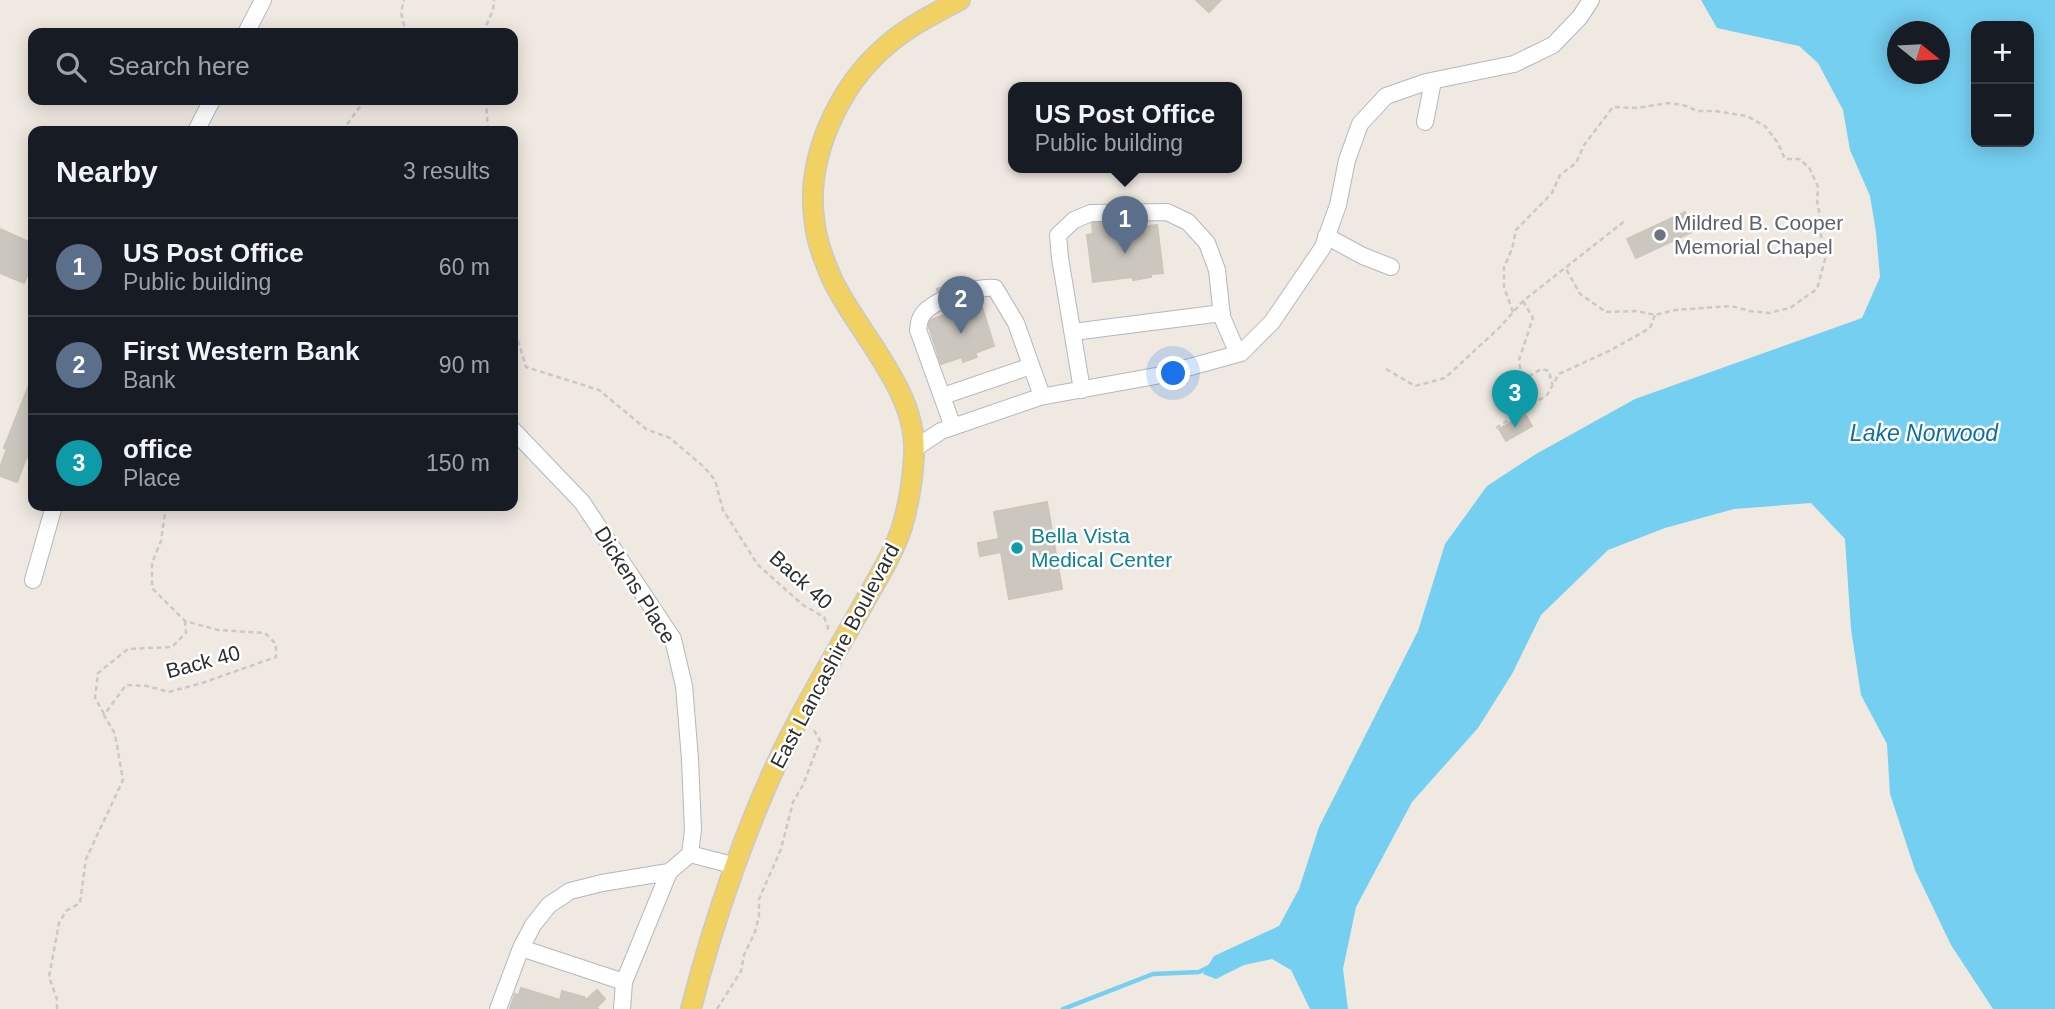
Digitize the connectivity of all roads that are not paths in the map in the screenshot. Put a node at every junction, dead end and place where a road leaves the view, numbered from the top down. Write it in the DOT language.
graph roads {
  1 [pos="263,0"];
  2 [pos="960,0"];
  3 [pos="1591,0"];
  4 [pos="249,28"];
  5 [pos="1433,81"];
  6 [pos="209,105"];
  7 [pos="1426,122"];
  8 [pos="199,126"];
  9 [pos="1326,236"];
  10 [pos="1391,267"];
  11 [pos="1222,313"];
  12 [pos="1073,332"];
  13 [pos="1238,354"];
  14 [pos="1031,366"];
  15 [pos="1082,390"];
  16 [pos="1042,396"];
  17 [pos="943,397"];
  18 [pos="953,427"];
  19 [pos="518,435"];
  20 [pos="914,449"];
  21 [pos="53,511"];
  22 [pos="33,579"];
  23 [pos="690,854"];
  24 [pos="736,866"];
  25 [pos="669,873"];
  26 [pos="521,948"];
  27 [pos="624,982"];
  28 [pos="498,1009"];
  29 [pos="622,1009"];
  30 [pos="691,1009"];
  1 -- 4 [label="street"];
  2 -- 20 [label="main road, East Lancashire Boulevard"];
  3 -- 5 [label="street"];
  5 -- 7 [label="street"];
  5 -- 9 [label="street"];
  6 -- 8 [label="street"];
  9 -- 10 [label="street"];
  9 -- 13 [label="street"];
  11 -- 12 [label="street"];
  11 -- 12 [label="street"];
  11 -- 13 [label="street"];
  12 -- 15 [label="street"];
  13 -- 15 [label="street"];
  14 -- 16 [label="street"];
  14 -- 17 [label="street"];
  14 -- 17 [label="street"];
  15 -- 16 [label="street"];
  16 -- 18 [label="street"];
  17 -- 18 [label="street"];
  18 -- 20 [label="street"];
  19 -- 23 [label="street, Dickens Place"];
  20 -- 24 [label="main road, East Lancashire Boulevard"];
  21 -- 22 [label="street"];
  23 -- 24 [label="street"];
  23 -- 25 [label="street"];
  24 -- 30 [label="main road, East Lancashire Boulevard"];
  25 -- 26 [label="street"];
  25 -- 27 [label="street"];
  26 -- 27 [label="street"];
  26 -- 28 [label="street"];
  27 -- 29 [label="street"];
}
